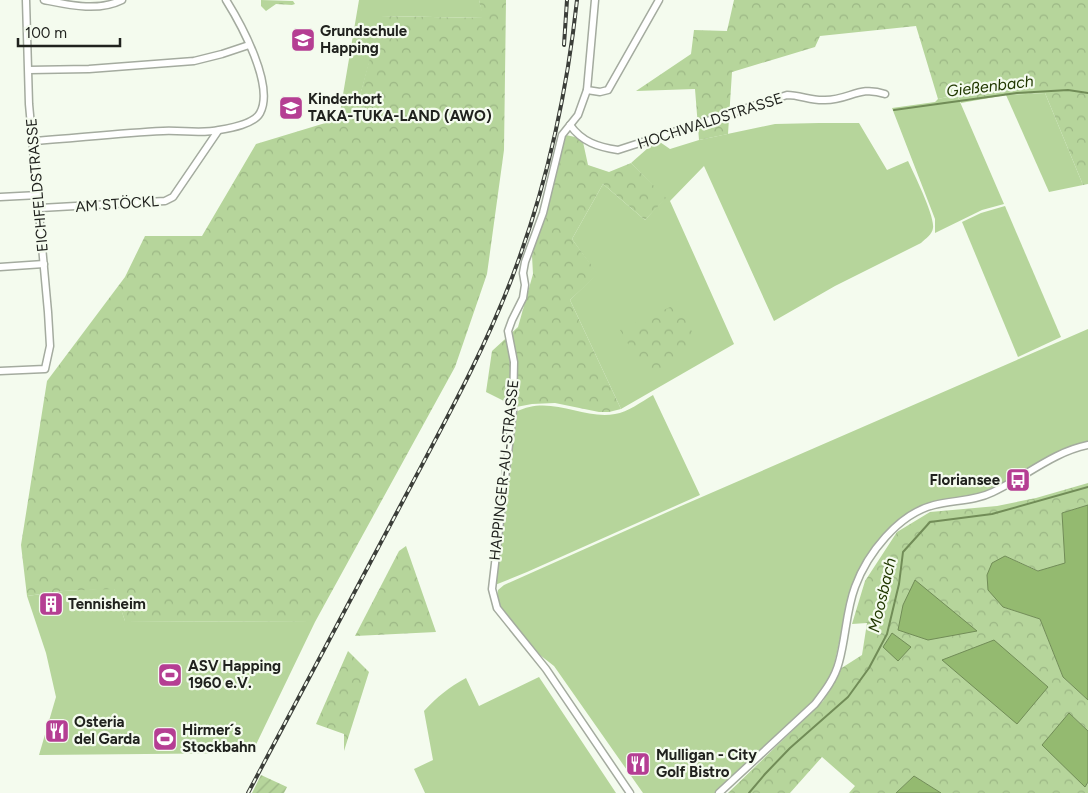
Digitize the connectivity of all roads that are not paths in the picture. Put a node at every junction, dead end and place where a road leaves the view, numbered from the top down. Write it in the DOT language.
graph roads {
  1 [pos="26,0"];
  2 [pos="44,0"];
  3 [pos="122,0"];
  4 [pos="226,0"];
  5 [pos="595,0"];
  6 [pos="659,0"];
  7 [pos="249,45"];
  8 [pos="28,70"];
  9 [pos="587,90"];
  10 [pos="885,94"];
  11 [pos="570,125"];
  12 [pos="218,130"];
  13 [pos="34,141"];
  14 [pos="39,195"];
  15 [pos="0,197"];
  16 [pos="40,208"];
  17 [pos="44,264"];
  18 [pos="0,267"];
  19 [pos="0,371"];
  20 [pos="1088,445"];
  21 [pos="630,793"];
  22 [pos="719,793"];
  1 -- 8 [label="street, EICHFELDSTRASSE"];
  2 -- 3 [label="street"];
  4 -- 7 [label="street"];
  5 -- 9 [label="street, HAPPINGER-AU-STRASSE"];
  6 -- 9 [label="street"];
  7 -- 8 [label="street"];
  7 -- 12 [label="street"];
  8 -- 13 [label="street, EICHFELDSTRASSE"];
  9 -- 11 [label="street, HAPPINGER-AU-STRASSE"];
  10 -- 11 [label="street, HOCHWALDSTRASSE"];
  11 -- 21 [label="street, HAPPINGER-AU-STRASSE"];
  12 -- 13 [label="street"];
  12 -- 16 [label="street, AM STÖCKL"];
  13 -- 14 [label="street, EICHFELDSTRASSE"];
  14 -- 15 [label="street"];
  14 -- 16 [label="street, EICHFELDSTRASSE"];
  16 -- 17 [label="street, EICHFELDSTRASSE"];
  17 -- 18 [label="street"];
  17 -- 19 [label="street, EICHFELDSTRASSE"];
  20 -- 22 [label="street"];
}
